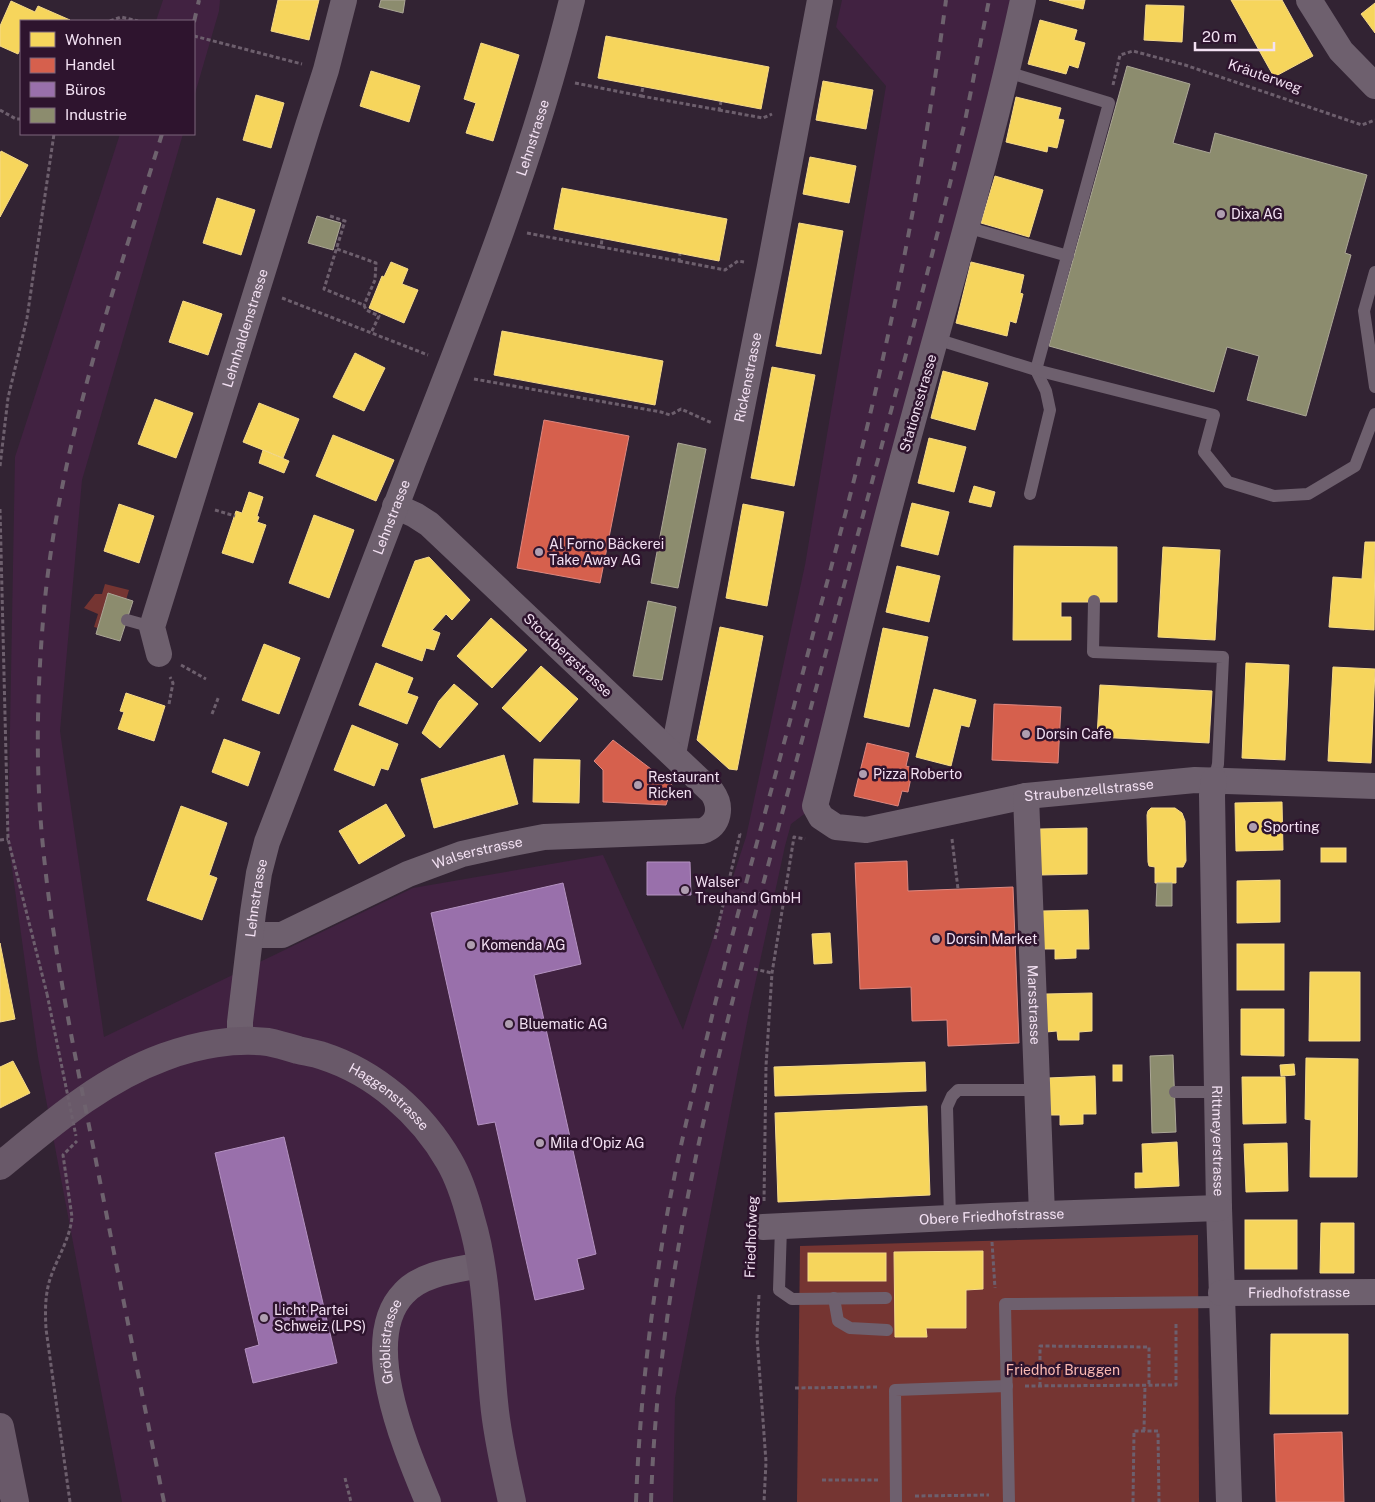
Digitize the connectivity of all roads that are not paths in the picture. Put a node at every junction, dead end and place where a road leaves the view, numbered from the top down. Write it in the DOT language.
graph roads {
  1 [pos="344,0"];
  2 [pos="572,0"];
  3 [pos="820,0"];
  4 [pos="1023,0"];
  5 [pos="1309,0"];
  6 [pos="1007,72"];
  7 [pos="1375,86"];
  8 [pos="966,227"];
  9 [pos="1068,256"];
  10 [pos="1375,272"];
  11 [pos="936,339"];
  12 [pos="1036,370"];
  13 [pos="1375,387"];
  14 [pos="1375,414"];
  15 [pos="1030,494"];
  16 [pos="396,506"];
  17 [pos="1094,602"];
  18 [pos="126,620"];
  19 [pos="152,627"];
  20 [pos="159,654"];
  21 [pos="673,754"];
  22 [pos="1214,780"];
  23 [pos="1375,786"];
  24 [pos="1026,796"];
  25 [pos="815,806"];
  26 [pos="724,825"];
  27 [pos="251,935"];
  28 [pos="240,1042"];
  29 [pos="1036,1090"];
  30 [pos="1175,1092"];
  31 [pos="1217,1092"];
  32 [pos="0,1166"];
  33 [pos="1219,1208"];
  34 [pos="1042,1214"];
  35 [pos="950,1218"];
  36 [pos="772,1227"];
  37 [pos="481,1265"];
  38 [pos="1375,1292"];
  39 [pos="1222,1297"];
  40 [pos="834,1298"];
  41 [pos="886,1298"];
  42 [pos="887,1330"];
  43 [pos="1007,1386"];
  44 [pos="0,1427"];
  45 [pos="896,1499"];
  46 [pos="1009,1499"];
  47 [pos="15,1502"];
  48 [pos="428,1502"];
  49 [pos="512,1502"];
  50 [pos="1229,1502"];
  1 -- 19 [label="street, Lehnhaldenstrasse"];
  2 -- 16 [label="street, Lehnstrasse"];
  3 -- 21 [label="street, Rickenstrasse"];
  4 -- 6 [label="street, Stationsstrasse"];
  5 -- 7 [label="street"];
  6 -- 8 [label="street, Stationsstrasse"];
  6 -- 9 [label="lane"];
  8 -- 9 [label="lane"];
  8 -- 11 [label="street, Stationsstrasse"];
  9 -- 12 [label="lane"];
  10 -- 13 [label="lane"];
  11 -- 12 [label="lane"];
  11 -- 25 [label="street, Stationsstrasse"];
  12 -- 14 [label="lane"];
  12 -- 15 [label="lane"];
  16 -- 21 [label="street, Stockbergstrasse"];
  16 -- 27 [label="street, Lehnstrasse"];
  17 -- 22 [label="lane"];
  18 -- 19 [label="lane"];
  19 -- 20 [label="street"];
  21 -- 26 [label="street, Stockbergstrasse"];
  22 -- 23 [label="street, Straubenzellstrasse"];
  22 -- 24 [label="street, Straubenzellstrasse"];
  22 -- 31 [label="street, Rittmeyerstrasse"];
  24 -- 25 [label="street, Straubenzellstrasse"];
  24 -- 29 [label="street, Marsstrasse"];
  26 -- 27 [label="street, Walserstrasse"];
  27 -- 28 [label="street, Lehnstrasse"];
  28 -- 32 [label="street, Haggenstrasse"];
  28 -- 37 [label="street, Haggenstrasse"];
  29 -- 34 [label="street, Marsstrasse"];
  29 -- 35 [label="lane"];
  30 -- 31 [label="lane"];
  31 -- 33 [label="street, Rittmeyerstrasse"];
  33 -- 34 [label="street, Obere Friedhofstrasse"];
  33 -- 39 [label="street, Rittmeyerstrasse"];
  34 -- 35 [label="street, Obere Friedhofstrasse"];
  35 -- 36 [label="street, Obere Friedhofstrasse"];
  36 -- 40 [label="lane"];
  37 -- 48 [label="street, Gröblistrasse"];
  37 -- 49 [label="street, Haggenstrasse"];
  38 -- 39 [label="street, Friedhofstrasse"];
  39 -- 43 [label="lane"];
  39 -- 50 [label="street, Rittmeyerstrasse"];
  40 -- 41 [label="lane"];
  40 -- 42 [label="lane"];
  43 -- 45 [label="lane"];
  43 -- 46 [label="lane"];
  44 -- 47 [label="street"];
}
